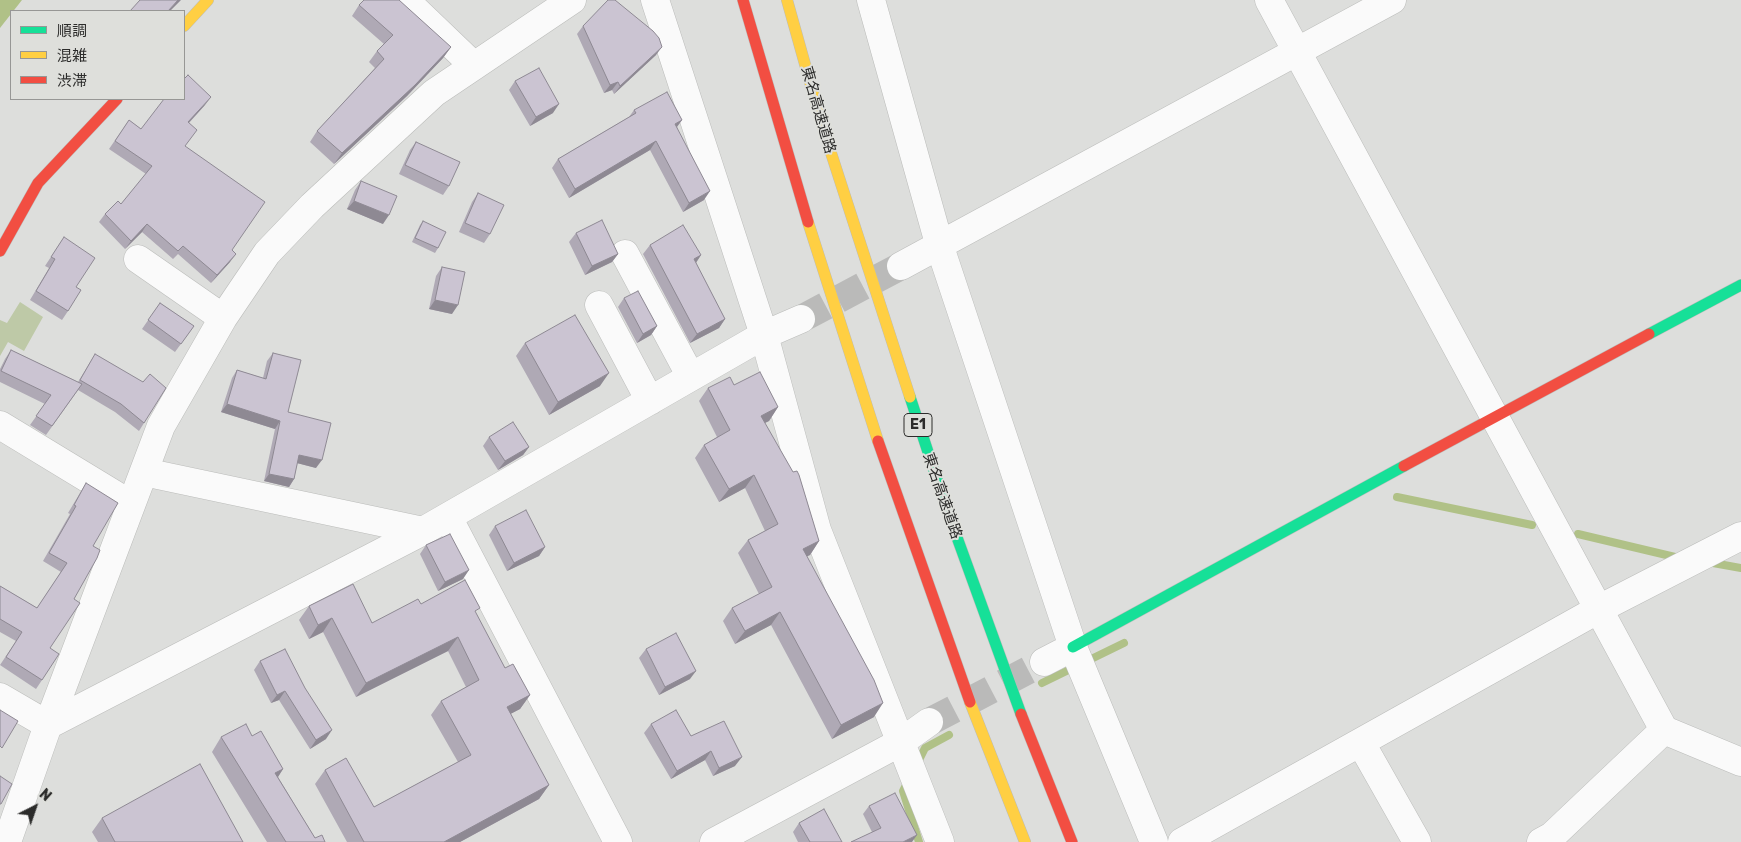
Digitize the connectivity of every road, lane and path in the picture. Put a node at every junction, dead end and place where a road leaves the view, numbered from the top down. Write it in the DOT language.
graph roads {
  1 [pos="208,0"];
  2 [pos="405,0"];
  3 [pos="572,0"];
  4 [pos="655,0"];
  5 [pos="743,0"];
  6 [pos="787,0"];
  7 [pos="871,0"];
  8 [pos="1268,0"];
  9 [pos="1392,0"];
  10 [pos="185,25"];
  11 [pos="1297,52"];
  12 [pos="474,66"];
  13 [pos="116,100"];
  14 [pos="940,247"];
  15 [pos="0,250"];
  16 [pos="625,254"];
  17 [pos="138,259"];
  18 [pos="901,266"];
  19 [pos="1741,285"];
  20 [pos="600,305"];
  21 [pos="223,318"];
  22 [pos="801,319"];
  23 [pos="764,335"];
  24 [pos="691,376"];
  25 [pos="650,401"];
  26 [pos="1493,418"];
  27 [pos="0,425"];
  28 [pos="144,472"];
  29 [pos="130,504"];
  30 [pos="448,517"];
  31 [pos="423,531"];
  32 [pos="1741,536"];
  33 [pos="1599,609"];
  34 [pos="1073,649"];
  35 [pos="1044,662"];
  36 [pos="0,697"];
  37 [pos="928,722"];
  38 [pos="48,726"];
  39 [pos="1664,730"];
  40 [pos="1361,744"];
  41 [pos="903,748"];
  42 [pos="1741,762"];
  43 [pos="1550,840"];
  44 [pos="8,842"];
  45 [pos="618,842"];
  46 [pos="714,842"];
  47 [pos="940,842"];
  48 [pos="1025,842"];
  49 [pos="1072,842"];
  50 [pos="1154,842"];
  51 [pos="1182,842"];
  52 [pos="1417,842"];
  1 -- 10 [label="main road"];
  2 -- 12 [label="street"];
  3 -- 12 [label="street"];
  4 -- 23 [label="street"];
  5 -- 48 [label="main road"];
  6 -- 49 [label="main road, 東名高速道路 / E1"];
  7 -- 14 [label="street"];
  8 -- 11 [label="street"];
  9 -- 11 [label="street"];
  11 -- 14 [label="street"];
  11 -- 26 [label="street"];
  12 -- 21 [label="street"];
  13 -- 15 [label="main road"];
  14 -- 18 [label="street"];
  14 -- 34 [label="street"];
  16 -- 24 [label="street"];
  17 -- 21 [label="street"];
  19 -- 26 [label="main road"];
  20 -- 25 [label="street"];
  21 -- 28 [label="street"];
  22 -- 23 [label="street"];
  23 -- 24 [label="street"];
  23 -- 41 [label="street"];
  24 -- 25 [label="street"];
  25 -- 30 [label="street"];
  26 -- 33 [label="street"];
  26 -- 34 [label="main road"];
  27 -- 29 [label="street"];
  28 -- 29 [label="street"];
  28 -- 31 [label="street"];
  29 -- 38 [label="street"];
  30 -- 31 [label="street"];
  30 -- 45 [label="street"];
  31 -- 38 [label="street"];
  32 -- 33 [label="street"];
  33 -- 39 [label="street"];
  33 -- 40 [label="street"];
  34 -- 35 [label="street"];
  34 -- 50 [label="street"];
  36 -- 38 [label="street"];
  37 -- 41 [label="street"];
  38 -- 44 [label="street"];
  39 -- 42 [label="street"];
  39 -- 43 [label="street"];
  40 -- 51 [label="street"];
  40 -- 52 [label="street"];
  41 -- 46 [label="street"];
  41 -- 47 [label="street"];
}
